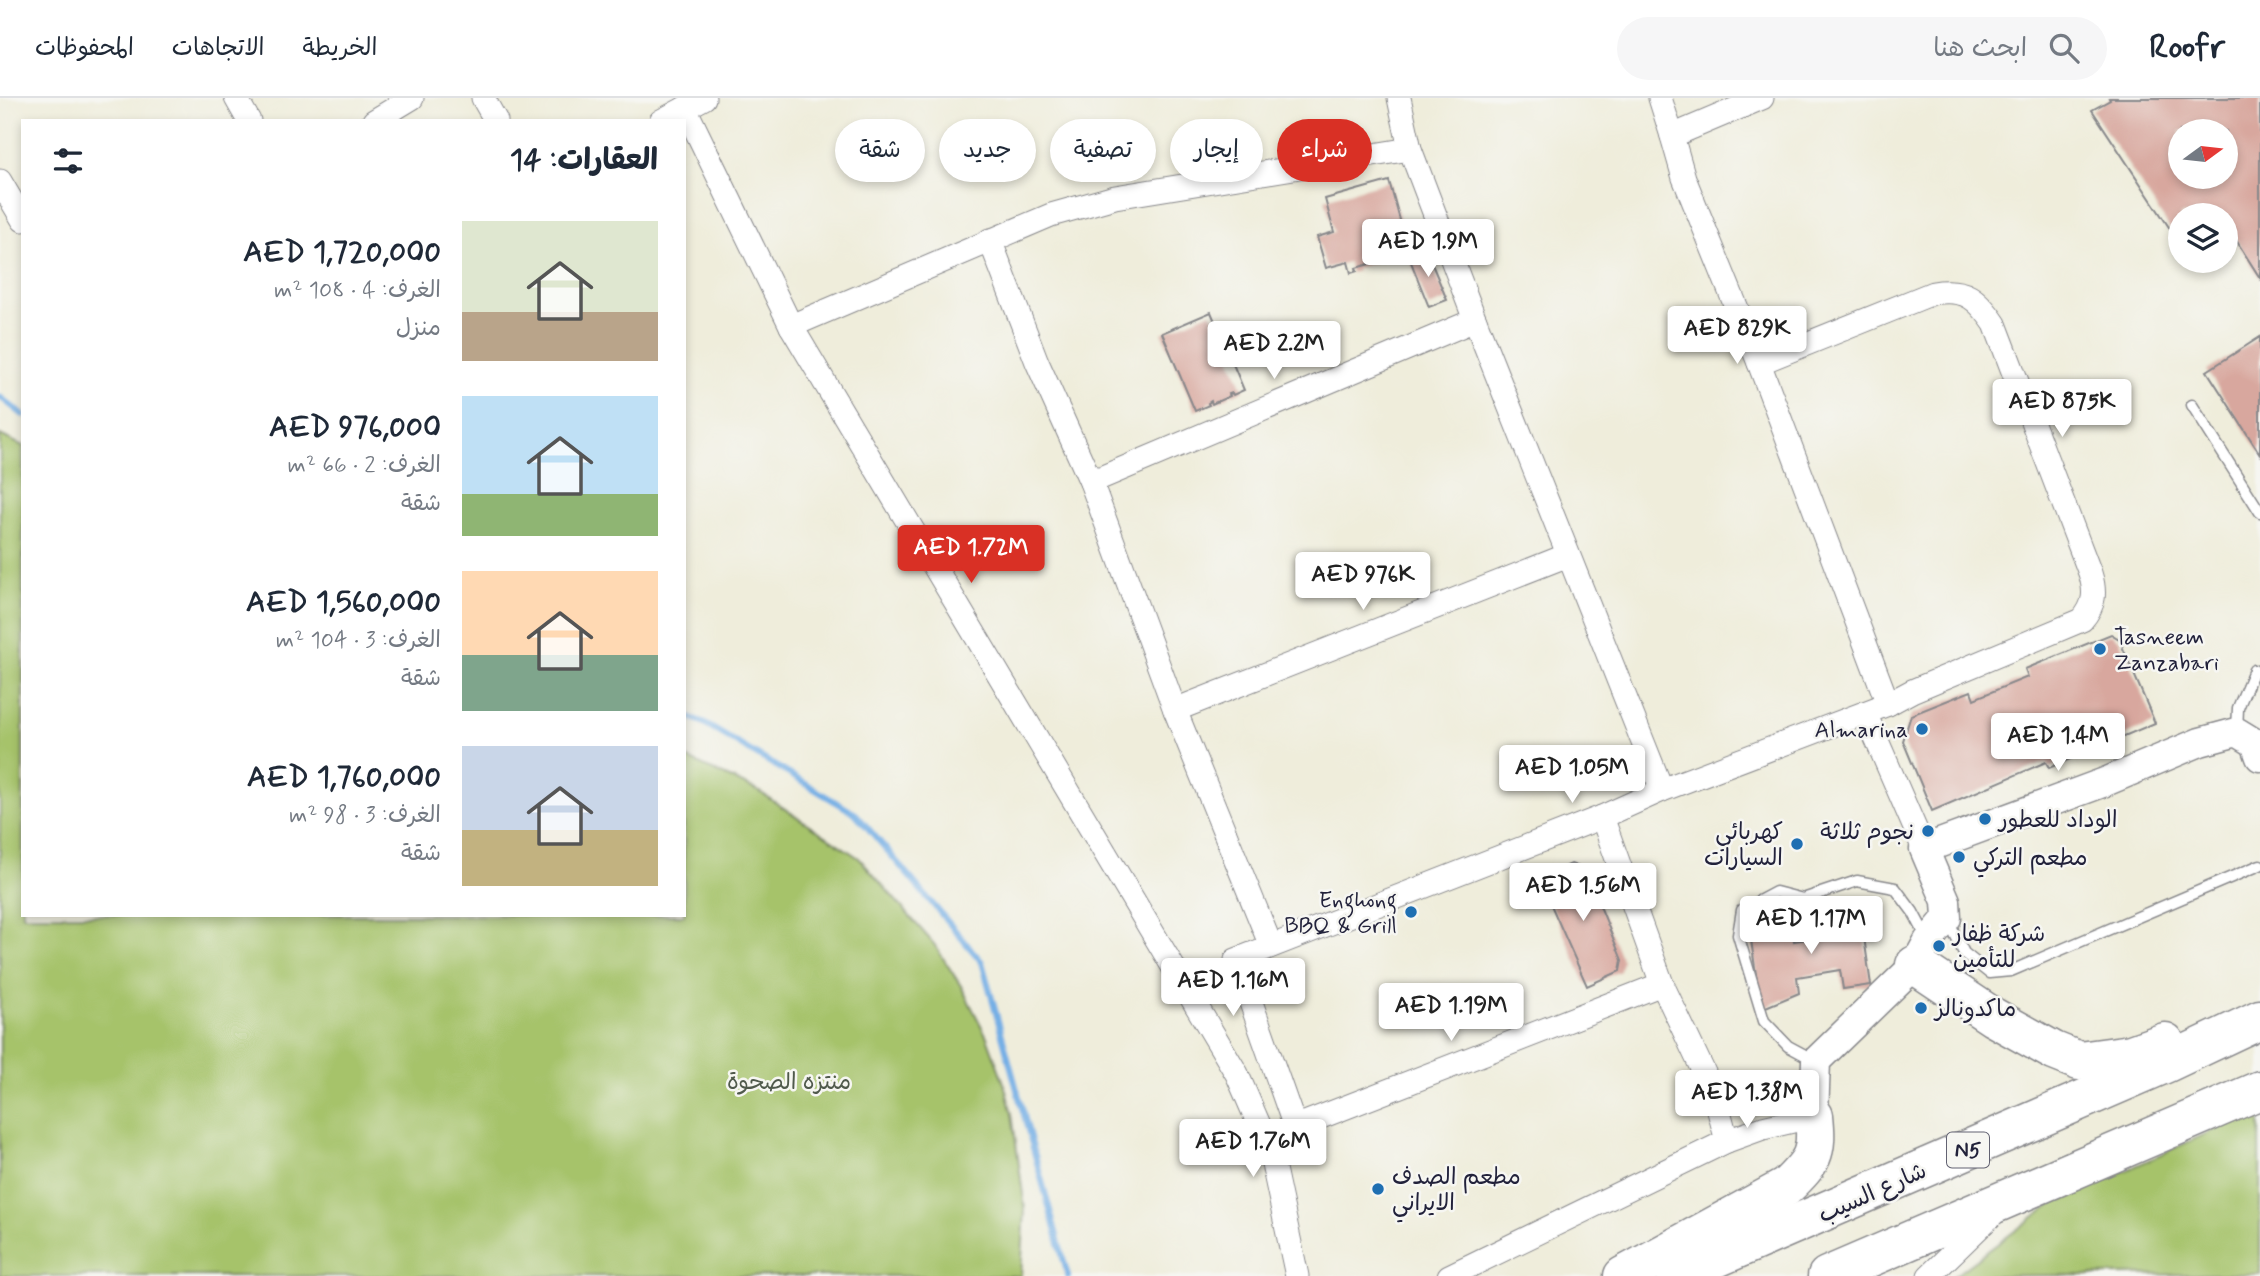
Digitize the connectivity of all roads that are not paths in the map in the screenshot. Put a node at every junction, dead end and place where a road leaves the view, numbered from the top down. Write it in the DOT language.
graph roads {
  1 [pos="236,98"];
  2 [pos="412,98"];
  3 [pos="483,98"];
  4 [pos="1399,98"];
  5 [pos="1660,98"];
  6 [pos="1762,98"];
  7 [pos="694,103"];
  8 [pos="248,119"];
  9 [pos="377,119"];
  10 [pos="495,119"];
  11 [pos="666,119"];
  12 [pos="1672,136"];
  13 [pos="1410,149"];
  14 [pos="0,181"];
  15 [pos="21,217"];
  16 [pos="990,240"];
  17 [pos="1475,320"];
  18 [pos="791,326"];
  19 [pos="1759,363"];
  20 [pos="2192,405"];
  21 [pos="1091,482"];
  22 [pos="2260,512"];
  23 [pos="1568,555"];
  24 [pos="2254,670"];
  25 [pos="1888,704"];
  26 [pos="1175,710"];
  27 [pos="1865,713"];
  28 [pos="2238,732"];
  29 [pos="2260,757"];
  30 [pos="1662,790"];
  31 [pos="1602,817"];
  32 [pos="1924,849"];
  33 [pos="2260,865"];
  34 [pos="1947,918"];
  35 [pos="1271,946"];
  36 [pos="1921,953"];
  37 [pos="1662,984"];
  38 [pos="2260,1010"];
  39 [pos="2260,1019"];
  40 [pos="1816,1061"];
  41 [pos="2260,1090"];
  42 [pos="1814,1116"];
  43 [pos="1295,1127"];
  44 [pos="1727,1141"];
  45 [pos="1269,1150"];
  46 [pos="2014,1194"];
  47 [pos="1297,1276"];
  48 [pos="1449,1276"];
  49 [pos="1623,1276"];
  50 [pos="1675,1276"];
  51 [pos="1827,1276"];
  52 [pos="1929,1276"];
  1 -- 8 [label="street"];
  2 -- 9 [label="street"];
  3 -- 10 [label="street"];
  4 -- 13 [label="street"];
  5 -- 12 [label="street"];
  6 -- 12 [label="street"];
  7 -- 11 [label="street"];
  7 -- 18 [label="street"];
  12 -- 19 [label="street"];
  13 -- 16 [label="street"];
  13 -- 17 [label="street"];
  14 -- 15 [label="street"];
  16 -- 18 [label="street"];
  16 -- 21 [label="street"];
  17 -- 21 [label="street"];
  17 -- 23 [label="street"];
  18 -- 45 [label="street"];
  19 -- 25 [label="street"];
  19 -- 25 [label="street"];
  20 -- 22 [label="lane"];
  21 -- 26 [label="street"];
  23 -- 26 [label="street"];
  23 -- 30 [label="street"];
  24 -- 28 [label="lane"];
  25 -- 27 [label="street"];
  26 -- 35 [label="street"];
  27 -- 30 [label="street"];
  27 -- 32 [label="street"];
  28 -- 29 [label="street"];
  28 -- 32 [label="street"];
  30 -- 31 [label="street"];
  31 -- 35 [label="street"];
  31 -- 37 [label="street"];
  32 -- 34 [label="street"];
  33 -- 34 [label="lane"];
  34 -- 36 [label="street"];
  35 -- 43 [label="street"];
  36 -- 38 [label="highway"];
  36 -- 40 [label="street"];
  36 -- 40 [label="lane"];
  37 -- 43 [label="street"];
  37 -- 44 [label="street"];
  39 -- 50 [label="highway, شارع السيب / N5"];
  40 -- 42 [label="street"];
  41 -- 46 [label="highway"];
  42 -- 44 [label="street"];
  42 -- 49 [label="highway"];
  43 -- 45 [label="street"];
  44 -- 48 [label="street"];
  45 -- 47 [label="street"];
  46 -- 51 [label="highway"];
  46 -- 52 [label="street"];
}
